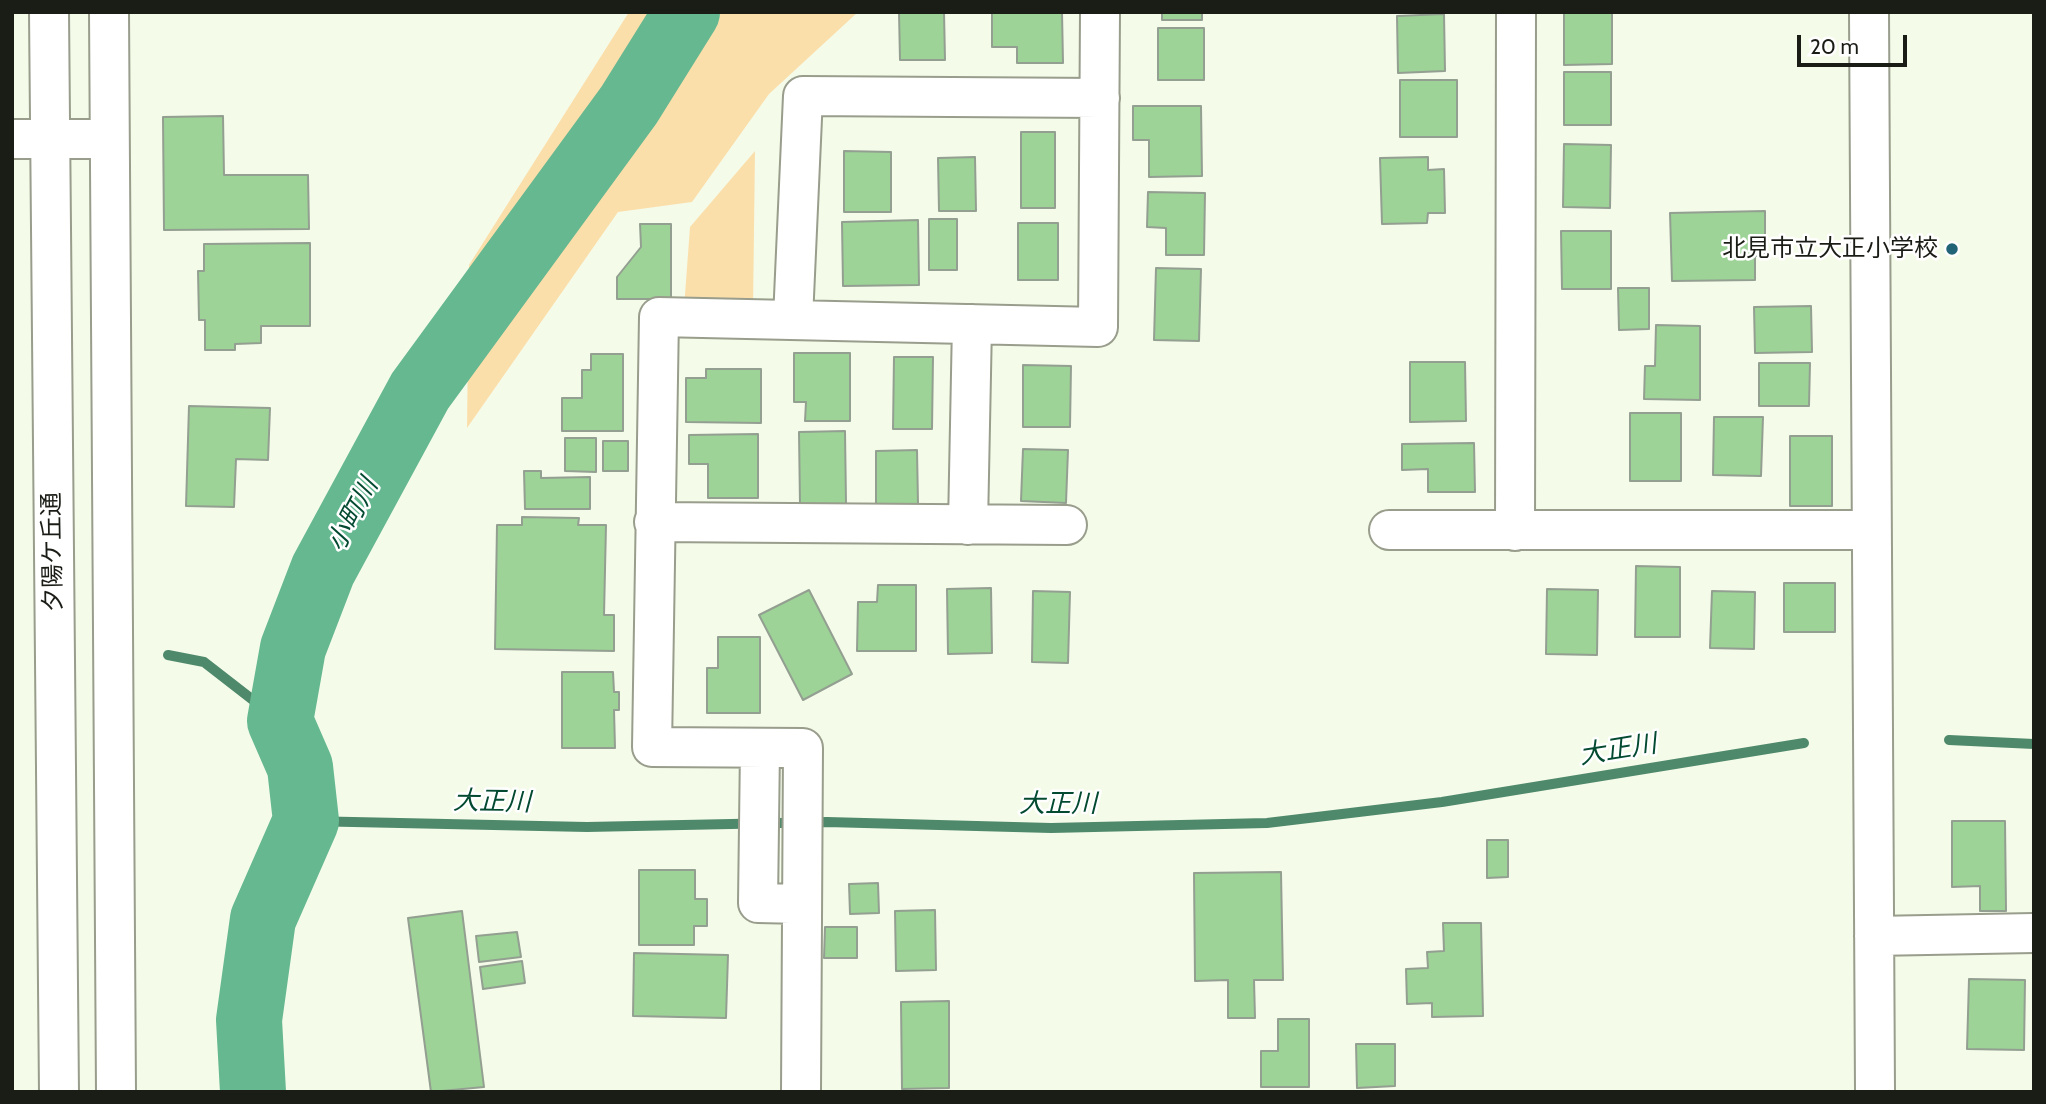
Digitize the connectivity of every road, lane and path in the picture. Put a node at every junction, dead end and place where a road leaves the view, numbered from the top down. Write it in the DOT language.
graph roads {
  1 [pos="49,12"];
  2 [pos="109,12"];
  3 [pos="1100,12"];
  4 [pos="1516,12"];
  5 [pos="1869,12"];
  6 [pos="1100,98"];
  7 [pos="30,139"];
  8 [pos="109,139"];
  9 [pos="793,319"];
  10 [pos="972,324"];
  11 [pos="654,522"];
  12 [pos="968,525"];
  13 [pos="1067,525"];
  14 [pos="1389,530"];
  15 [pos="1870,530"];
  16 [pos="1515,531"];
  17 [pos="760,748"];
  18 [pos="802,904"];
  19 [pos="2034,933"];
  20 [pos="1874,936"];
  21 [pos="59,1092"];
  22 [pos="116,1092"];
  23 [pos="801,1092"];
  24 [pos="1875,1092"];
  1 -- 7 [label="street, 夕陽ケ丘通"];
  2 -- 8 [label="street"];
  3 -- 6 [label="street"];
  4 -- 16 [label="street"];
  5 -- 15 [label="street"];
  6 -- 9 [label="street"];
  6 -- 10 [label="street"];
  7 -- 8 [label="street"];
  7 -- 21 [label="street, 夕陽ケ丘通"];
  8 -- 22 [label="street"];
  9 -- 10 [label="street"];
  9 -- 11 [label="street"];
  10 -- 12 [label="street"];
  11 -- 12 [label="street"];
  11 -- 17 [label="street"];
  12 -- 13 [label="street"];
  14 -- 16 [label="street"];
  15 -- 16 [label="street"];
  15 -- 20 [label="street"];
  17 -- 18 [label="street"];
  17 -- 18 [label="street"];
  18 -- 23 [label="street"];
  19 -- 20 [label="street"];
  20 -- 24 [label="street"];
}
